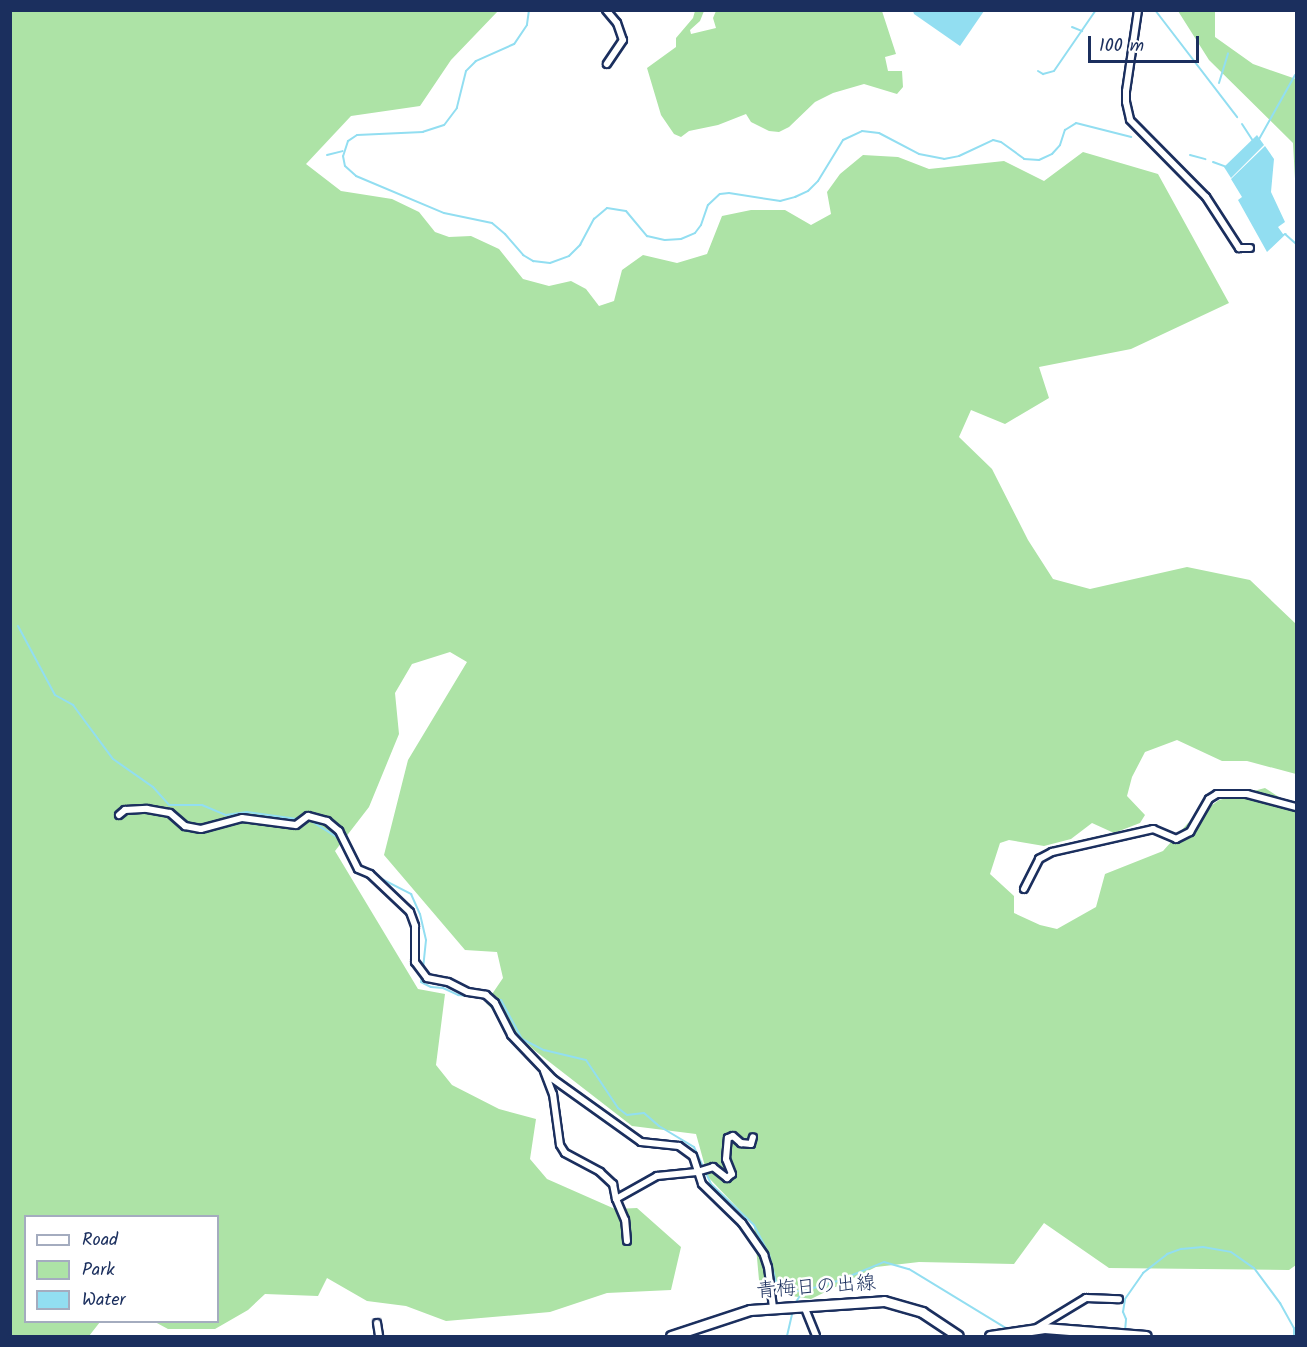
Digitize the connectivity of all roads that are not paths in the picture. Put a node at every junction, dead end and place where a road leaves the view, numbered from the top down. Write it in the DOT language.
graph roads {
  1 [pos="606,10"];
  2 [pos="1138,10"];
  3 [pos="607,64"];
  4 [pos="1250,248"];
  5 [pos="1296,807"];
  6 [pos="119,815"];
  7 [pos="1024,889"];
  8 [pos="543,1068"];
  9 [pos="753,1137"];
  10 [pos="698,1172"];
  11 [pos="616,1199"];
  12 [pos="627,1241"];
  13 [pos="1119,1299"];
  14 [pos="797,1307"];
  15 [pos="773,1308"];
  16 [pos="377,1323"];
  17 [pos="1035,1329"];
  18 [pos="1125,1335"];
  19 [pos="379,1336"];
  20 [pos="671,1336"];
  21 [pos="816,1336"];
  22 [pos="958,1336"];
  23 [pos="999,1336"];
  24 [pos="1146,1336"];
  1 -- 3 [label="street"];
  2 -- 4 [label="street"];
  5 -- 7 [label="street"];
  6 -- 8 [label="street"];
  8 -- 10 [label="street"];
  8 -- 11 [label="street"];
  9 -- 10 [label="street"];
  10 -- 11 [label="street"];
  10 -- 15 [label="street"];
  11 -- 12 [label="street"];
  13 -- 17 [label="street"];
  14 -- 15 [label="main road, 青梅日の出線"];
  14 -- 21 [label="street"];
  14 -- 22 [label="main road, 青梅日の出線"];
  15 -- 20 [label="main road, 青梅日の出線"];
  16 -- 19 [label="street"];
  17 -- 18 [label="main road"];
  17 -- 23 [label="main road"];
  18 -- 24 [label="main road"];
}
